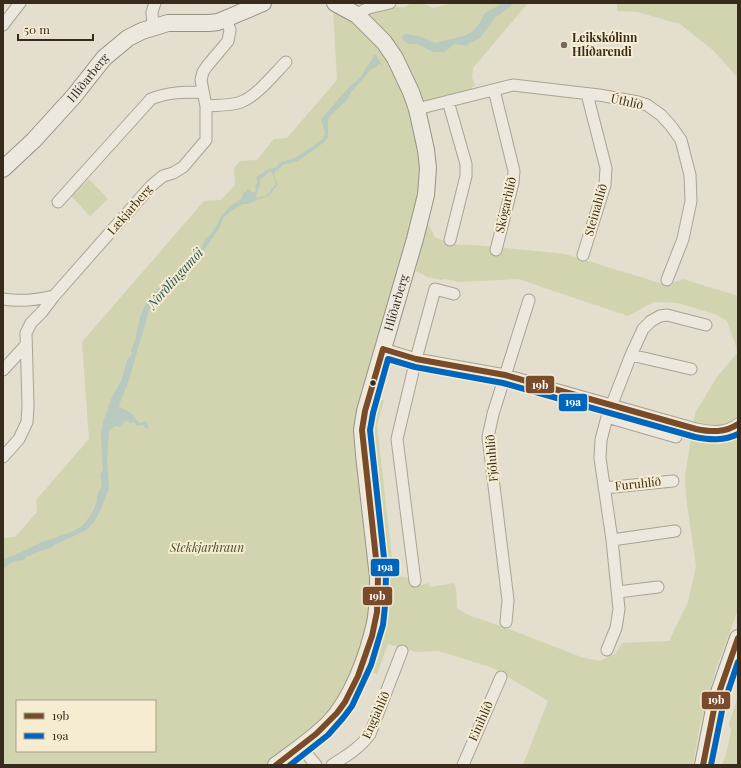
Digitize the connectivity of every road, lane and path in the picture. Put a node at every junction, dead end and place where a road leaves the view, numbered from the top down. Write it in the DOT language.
graph roads {
  1 [pos="20,3"];
  2 [pos="155,3"];
  3 [pos="263,3"];
  4 [pos="335,3"];
  5 [pos="390,3"];
  6 [pos="357,16"];
  7 [pos="226,19"];
  8 [pos="3,25"];
  9 [pos="153,27"];
  10 [pos="286,62"];
  11 [pos="494,90"];
  12 [pos="203,92"];
  13 [pos="587,94"];
  14 [pos="448,101"];
  15 [pos="206,106"];
  16 [pos="417,109"];
  17 [pos="3,169"];
  18 [pos="58,202"];
  19 [pos="450,240"];
  20 [pos="496,250"];
  21 [pos="583,255"];
  22 [pos="667,280"];
  23 [pos="454,294"];
  24 [pos="54,296"];
  25 [pos="3,299"];
  26 [pos="530,300"];
  27 [pos="706,325"];
  28 [pos="26,346"];
  29 [pos="383,349"];
  30 [pos="631,355"];
  31 [pos="416,359"];
  32 [pos="691,369"];
  33 [pos="3,370"];
  34 [pos="505,375"];
  35 [pos="611,406"];
  36 [pos="607,417"];
  37 [pos="738,424"];
  38 [pos="676,437"];
  39 [pos="3,457"];
  40 [pos="673,481"];
  41 [pos="604,488"];
  42 [pos="675,532"];
  43 [pos="612,540"];
  44 [pos="415,581"];
  45 [pos="658,587"];
  46 [pos="618,592"];
  47 [pos="506,622"];
  48 [pos="738,638"];
  49 [pos="607,650"];
  50 [pos="402,651"];
  51 [pos="501,677"];
  52 [pos="301,747"];
  53 [pos="276,765"];
  54 [pos="316,765"];
  55 [pos="332,765"];
  56 [pos="463,765"];
  57 [pos="703,765"];
  1 -- 8 [label="street"];
  2 -- 9 [label="street"];
  3 -- 7 [label="street, Hlíðarberg"];
  4 -- 6 [label="street, Hlíðarberg"];
  5 -- 6 [label="street"];
  6 -- 16 [label="street, Hlíðarberg"];
  7 -- 9 [label="street, Hlíðarberg"];
  7 -- 12 [label="street, Lækjarberg"];
  9 -- 17 [label="street, Hlíðarberg"];
  10 -- 15 [label="street"];
  11 -- 13 [label="street, Úthlíð"];
  11 -- 14 [label="street, Úthlíð"];
  11 -- 20 [label="street, Skógarhlíð"];
  12 -- 15 [label="street, Lækjarberg"];
  12 -- 18 [label="street"];
  13 -- 21 [label="street, Steinahlíð"];
  13 -- 22 [label="street, Úthlíð"];
  14 -- 16 [label="street, Úthlíð"];
  14 -- 19 [label="street"];
  15 -- 24 [label="street, Lækjarberg"];
  16 -- 29 [label="street, Hlíðarberg"];
  23 -- 31 [label="street"];
  24 -- 25 [label="street"];
  24 -- 28 [label="street, Lækjarberg"];
  26 -- 34 [label="street, Fjóluhlíð"];
  27 -- 30 [label="street, Furuhlíð"];
  28 -- 33 [label="street"];
  28 -- 39 [label="street, Lækjarberg"];
  29 -- 31 [label="street"];
  29 -- 52 [label="street, Hlíðarberg"];
  30 -- 32 [label="street"];
  30 -- 35 [label="street, Furuhlíð"];
  31 -- 34 [label="street"];
  31 -- 44 [label="street"];
  34 -- 35 [label="street"];
  34 -- 47 [label="street, Fjóluhlíð"];
  35 -- 36 [label="street, Furuhlíð"];
  35 -- 37 [label="street"];
  36 -- 38 [label="street"];
  36 -- 41 [label="street, Furuhlíð"];
  40 -- 41 [label="street, Furuhlíð"];
  41 -- 43 [label="street, Furuhlíð"];
  42 -- 43 [label="street"];
  43 -- 46 [label="street, Furuhlíð"];
  45 -- 46 [label="street"];
  46 -- 49 [label="street, Furuhlíð"];
  48 -- 57 [label="street"];
  50 -- 55 [label="street, Engjahlíð"];
  51 -- 56 [label="street, Einihlíð"];
  52 -- 53 [label="street, Hlíðarberg"];
  52 -- 54 [label="street"];
}
